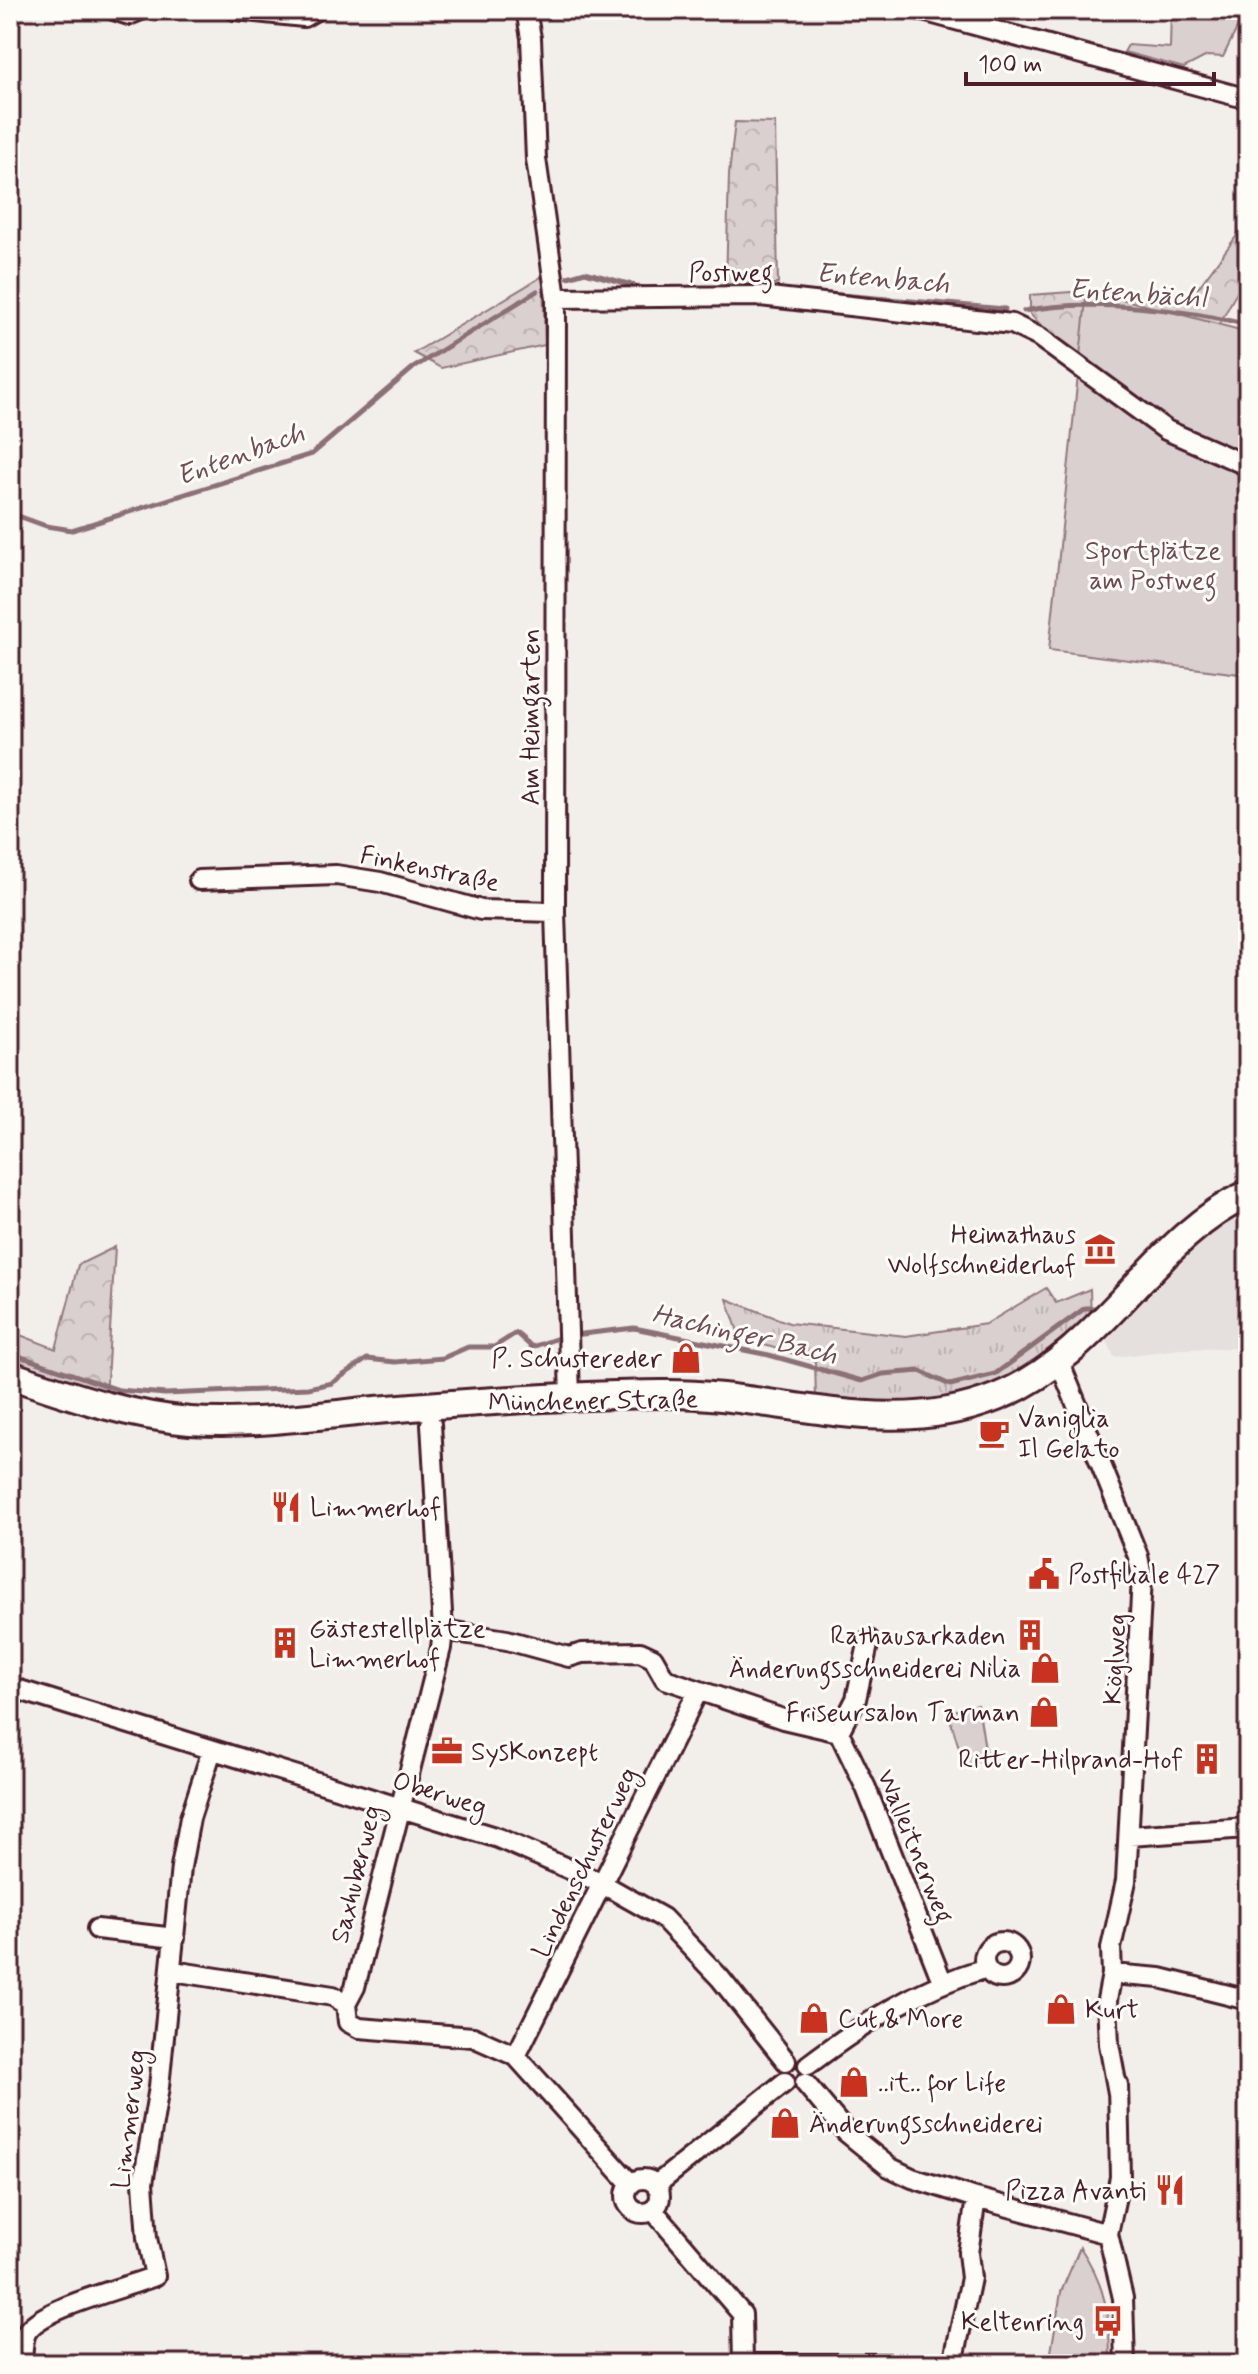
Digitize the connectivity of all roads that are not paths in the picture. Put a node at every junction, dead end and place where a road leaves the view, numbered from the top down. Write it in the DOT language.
graph roads {
  1 [pos="114,10"];
  2 [pos="141,10"];
  3 [pos="235,10"];
  4 [pos="316,10"];
  5 [pos="526,10"];
  6 [pos="537,10"];
  7 [pos="919,10"];
  8 [pos="531,38"];
  9 [pos="1248,99"];
  10 [pos="556,298"];
  11 [pos="1248,466"];
  12 [pos="199,880"];
  13 [pos="555,912"];
  14 [pos="1248,1194"];
  15 [pos="1059,1361"];
  16 [pos="10,1375"];
  17 [pos="570,1397"];
  18 [pos="431,1424"];
  19 [pos="443,1630"];
  20 [pos="869,1640"];
  21 [pos="10,1687"];
  22 [pos="698,1691"];
  23 [pos="839,1732"];
  24 [pos="212,1750"];
  25 [pos="398,1808"];
  26 [pos="1248,1828"];
  27 [pos="1129,1836"];
  28 [pos="601,1883"];
  29 [pos="97,1929"];
  30 [pos="175,1938"];
  31 [pos="986,1968"];
  32 [pos="173,1971"];
  33 [pos="1112,1974"];
  34 [pos="942,1981"];
  35 [pos="1248,2000"];
  36 [pos="346,2004"];
  37 [pos="516,2056"];
  38 [pos="786,2061"];
  39 [pos="806,2074"];
  40 [pos="785,2082"];
  41 [pos="631,2184"];
  42 [pos="656,2185"];
  43 [pos="976,2198"];
  44 [pos="653,2210"];
  45 [pos="1108,2234"];
  46 [pos="22,2364"];
  47 [pos="746,2364"];
  48 [pos="888,2364"];
  49 [pos="953,2364"];
  50 [pos="1125,2364"];
  1 -- 2 [label="street"];
  3 -- 4 [label="street"];
  5 -- 8 [label="street, Am Heimgarten"];
  6 -- 8 [label="street, Am Heimgarten"];
  7 -- 9 [label="street"];
  8 -- 10 [label="street, Am Heimgarten"];
  10 -- 11 [label="street, Postweg"];
  10 -- 13 [label="street, Am Heimgarten"];
  12 -- 13 [label="street, Finkenstraße"];
  13 -- 17 [label="street, Am Heimgarten"];
  14 -- 15 [label="main road, Münchener Straße"];
  15 -- 17 [label="main road, Münchener Straße"];
  15 -- 27 [label="street, Köglweg"];
  16 -- 17 [label="main road, Münchener Straße"];
  18 -- 19 [label="street, Saxhuberweg"];
  19 -- 22 [label="street"];
  19 -- 25 [label="street, Saxhuberweg"];
  20 -- 23 [label="street"];
  21 -- 24 [label="street, Oberweg"];
  22 -- 23 [label="street"];
  22 -- 28 [label="street, Lindenschusterweg"];
  23 -- 34 [label="street, Walleitnerweg"];
  24 -- 25 [label="street, Oberweg"];
  24 -- 30 [label="street, Limmerweg"];
  25 -- 28 [label="street, Oberweg"];
  25 -- 36 [label="street, Saxhuberweg"];
  26 -- 27 [label="street"];
  27 -- 33 [label="street, Köglweg"];
  28 -- 37 [label="street, Lindenschusterweg"];
  28 -- 38 [label="street, Oberweg"];
  29 -- 30 [label="street"];
  30 -- 32 [label="street, Limmerweg"];
  31 -- 34 [label="street"];
  32 -- 36 [label="street"];
  32 -- 46 [label="street, Limmerweg"];
  33 -- 35 [label="street"];
  33 -- 45 [label="street, Köglweg"];
  34 -- 39 [label="street"];
  36 -- 37 [label="street"];
  37 -- 41 [label="street"];
  38 -- 39 [label="street"];
  38 -- 40 [label="street"];
  39 -- 40 [label="street"];
  39 -- 43 [label="street"];
  40 -- 42 [label="street"];
  41 -- 42 [label="street"];
  41 -- 44 [label="street"];
  42 -- 44 [label="street"];
  43 -- 45 [label="street"];
  43 -- 49 [label="street"];
  44 -- 47 [label="street"];
  45 -- 50 [label="street, Köglweg"];
  47 -- 48 [label="street"];
}
